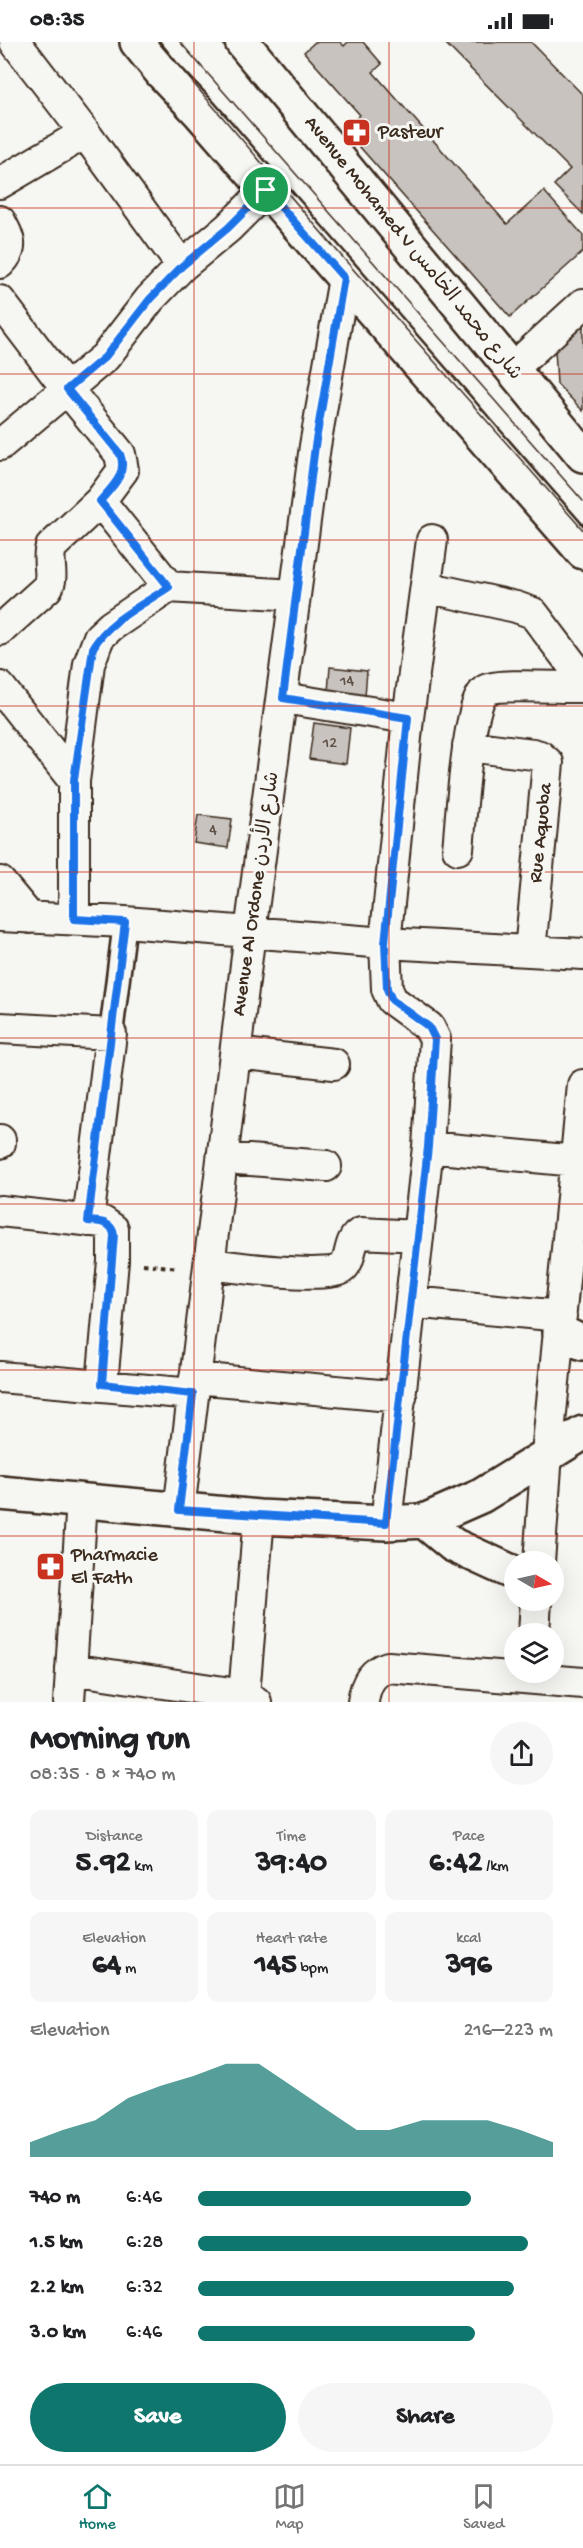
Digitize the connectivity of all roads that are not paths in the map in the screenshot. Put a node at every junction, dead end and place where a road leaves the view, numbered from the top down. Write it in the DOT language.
graph roads {
  1 [pos="15,42"];
  2 [pos="137,42"];
  3 [pos="242,42"];
  4 [pos="85,133"];
  5 [pos="0,183"];
  6 [pos="266,190"];
  7 [pos="0,221"];
  8 [pos="0,264"];
  9 [pos="182,266"];
  10 [pos="344,278"];
  11 [pos="0,301"];
  12 [pos="583,304"];
  13 [pos="511,370"];
  14 [pos="67,389"];
  15 [pos="0,445"];
  16 [pos="583,455"];
  17 [pos="100,501"];
  18 [pos="432,540"];
  19 [pos="583,552"];
  20 [pos="169,587"];
  21 [pos="426,587"];
  22 [pos="295,595"];
  23 [pos="0,630"];
  24 [pos="583,678"];
  25 [pos="0,687"];
  26 [pos="583,687"];
  27 [pos="283,698"];
  28 [pos="408,718"];
  29 [pos="468,746"];
  30 [pos="74,780"];
  31 [pos="459,849"];
  32 [pos="0,882"];
  33 [pos="0,916"];
  34 [pos="30,918"];
  35 [pos="74,919"];
  36 [pos="125,922"];
  37 [pos="250,932"];
  38 [pos="385,943"];
  39 [pos="530,951"];
  40 [pos="583,954"];
  41 [pos="0,1028"];
  42 [pos="111,1034"];
  43 [pos="236,1053"];
  44 [pos="334,1064"];
  45 [pos="583,1085"];
  46 [pos="428,1147"];
  47 [pos="224,1158"];
  48 [pos="576,1161"];
  49 [pos="326,1166"];
  50 [pos="0,1211"];
  51 [pos="88,1221"];
  52 [pos="418,1236"];
  53 [pos="209,1268"];
  54 [pos="412,1302"];
  55 [pos="568,1330"];
  56 [pos="0,1377"];
  57 [pos="102,1384"];
  58 [pos="194,1386"];
  59 [pos="400,1397"];
  60 [pos="583,1433"];
  61 [pos="547,1454"];
  62 [pos="0,1493"];
  63 [pos="82,1500"];
  64 [pos="179,1510"];
  65 [pos="259,1517"];
  66 [pos="424,1521"];
  67 [pos="386,1523"];
  68 [pos="540,1551"];
  69 [pos="504,1568"];
  70 [pos="71,1669"];
  71 [pos="583,1683"];
  72 [pos="530,1685"];
  73 [pos="250,1698"];
  74 [pos="69,1702"];
  75 [pos="363,1702"];
  1 -- 4 [label="street"];
  2 -- 6 [label="main road"];
  3 -- 13 [label="main road, Avenue Mohamed V شارع محمد الخامس"];
  4 -- 5 [label="street"];
  4 -- 9 [label="street"];
  6 -- 9 [label="street"];
  6 -- 10 [label="main road"];
  7 -- 8 [label="street"];
  9 -- 14 [label="street"];
  10 -- 19 [label="main road"];
  10 -- 22 [label="street, Avenue Al Ordone شارع الأردن"];
  11 -- 14 [label="street"];
  12 -- 13 [label="street"];
  13 -- 16 [label="main road, Avenue Mohamed V شارع محمد الخامس"];
  14 -- 15 [label="street"];
  14 -- 17 [label="street"];
  17 -- 20 [label="street"];
  17 -- 23 [label="street"];
  18 -- 21 [label="street"];
  20 -- 22 [label="street"];
  20 -- 30 [label="street"];
  21 -- 24 [label="street"];
  21 -- 28 [label="street"];
  22 -- 27 [label="street, Avenue Al Ordone شارع الأردن"];
  25 -- 30 [label="street"];
  26 -- 29 [label="street"];
  27 -- 28 [label="street"];
  27 -- 37 [label="street, Avenue Al Ordone شارع الأردن"];
  28 -- 38 [label="street"];
  29 -- 31 [label="street"];
  29 -- 39 [label="street, Rue Aquoba"];
  30 -- 35 [label="street"];
  32 -- 34 [label="street"];
  33 -- 34 [label="street"];
  34 -- 35 [label="street"];
  35 -- 36 [label="street"];
  36 -- 37 [label="street"];
  36 -- 42 [label="street"];
  37 -- 38 [label="street"];
  37 -- 43 [label="street, Avenue Al Ordone شارع الأردن"];
  38 -- 39 [label="street"];
  38 -- 46 [label="street"];
  39 -- 40 [label="street"];
  41 -- 42 [label="street"];
  42 -- 51 [label="street"];
  43 -- 44 [label="street"];
  43 -- 47 [label="street, Avenue Al Ordone شارع الأردن"];
  45 -- 48 [label="street"];
  46 -- 48 [label="street"];
  46 -- 52 [label="street"];
  47 -- 49 [label="street"];
  47 -- 53 [label="street, Avenue Al Ordone شارع الأردن"];
  48 -- 55 [label="street"];
  50 -- 51 [label="street"];
  51 -- 57 [label="street"];
  52 -- 53 [label="street"];
  52 -- 54 [label="street"];
  53 -- 58 [label="street, Avenue Al Ordone شارع الأردن"];
  54 -- 55 [label="street"];
  54 -- 59 [label="street"];
  55 -- 61 [label="street"];
  56 -- 57 [label="street"];
  57 -- 58 [label="street"];
  58 -- 59 [label="street"];
  58 -- 64 [label="street, Avenue Al Ordone شارع الأردن"];
  59 -- 67 [label="street"];
  60 -- 61 [label="main road"];
  61 -- 66 [label="main road"];
  61 -- 68 [label="street"];
  62 -- 63 [label="main road"];
  63 -- 64 [label="main road"];
  63 -- 70 [label="street"];
  64 -- 65 [label="main road"];
  65 -- 67 [label="main road"];
  65 -- 73 [label="street"];
  66 -- 67 [label="main road"];
  66 -- 69 [label="main road"];
  70 -- 73 [label="street"];
  70 -- 74 [label="street"];
  71 -- 72 [label="street"];
  72 -- 75 [label="street"];
}
